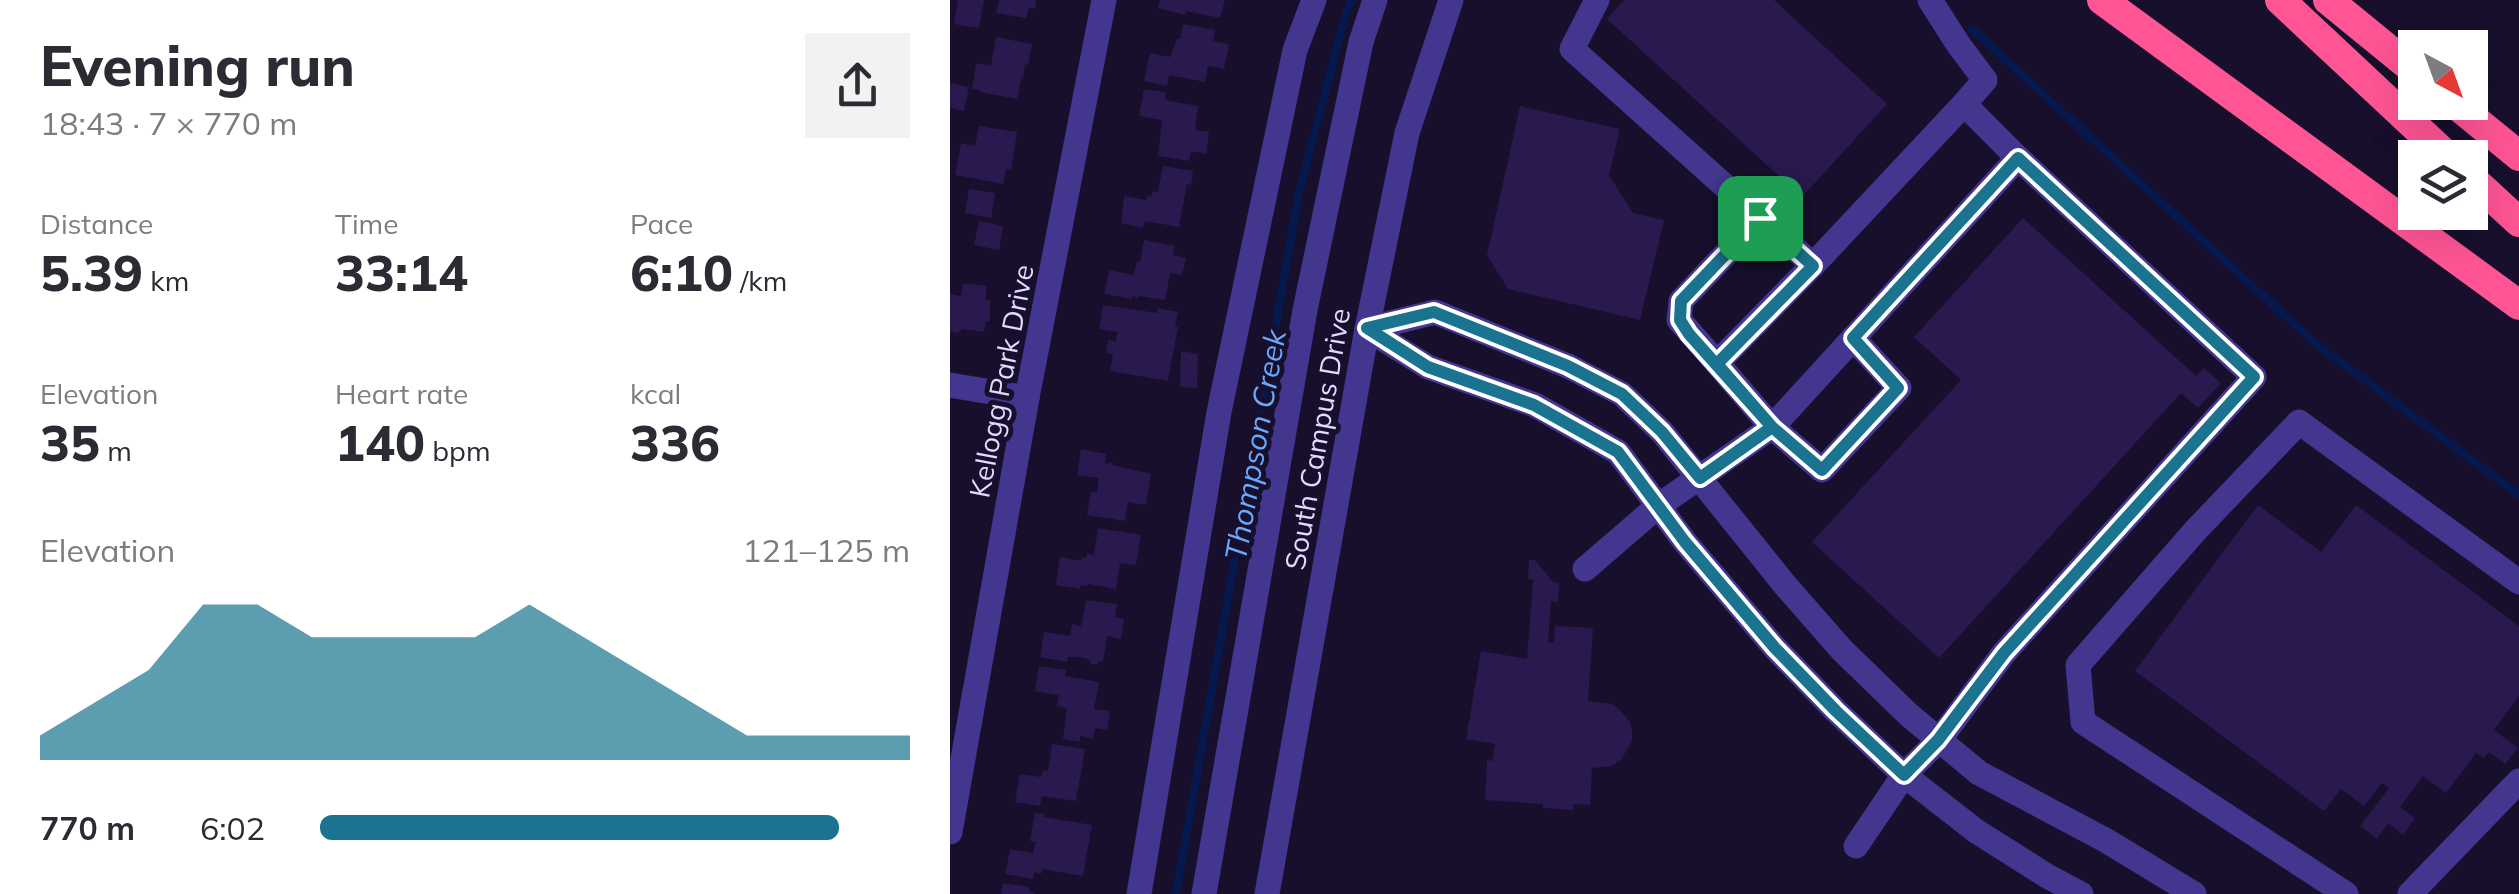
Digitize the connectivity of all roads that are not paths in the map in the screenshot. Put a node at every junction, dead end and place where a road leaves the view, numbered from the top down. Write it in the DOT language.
graph roads {
  1 [pos="1104,0"];
  2 [pos="1314,0"];
  3 [pos="1375,0"];
  4 [pos="1451,0"];
  5 [pos="1597,0"];
  6 [pos="1930,0"];
  7 [pos="2102,0"];
  8 [pos="2280,0"];
  9 [pos="2328,0"];
  10 [pos="2398,58"];
  11 [pos="1964,104"];
  12 [pos="2475,120"];
  13 [pos="2430,140"];
  14 [pos="2519,156"];
  15 [pos="2018,158"];
  16 [pos="2488,194"];
  17 [pos="1760,218"];
  18 [pos="2519,222"];
  19 [pos="1813,266"];
  20 [pos="2519,305"];
  21 [pos="1367,328"];
  22 [pos="1853,338"];
  23 [pos="1717,364"];
  24 [pos="950,385"];
  25 [pos="1027,398"];
  26 [pos="1772,427"];
  27 [pos="1700,478"];
  28 [pos="1658,506"];
  29 [pos="1584,569"];
  30 [pos="2519,582"];
  31 [pos="1938,740"];
  32 [pos="1904,775"];
  33 [pos="2519,781"];
  34 [pos="950,832"];
  35 [pos="1856,846"];
  36 [pos="2042,885"];
  37 [pos="1139,894"];
  38 [pos="1204,894"];
  39 [pos="1267,894"];
  40 [pos="2081,894"];
  41 [pos="2194,894"];
  42 [pos="2346,894"];
  43 [pos="2410,894"];
  1 -- 25 [label="street, Kellogg Park Drive"];
  2 -- 37 [label="street"];
  3 -- 38 [label="street"];
  4 -- 21 [label="street, South Campus Drive"];
  5 -- 17 [label="street"];
  6 -- 11 [label="street"];
  7 -- 20 [label="highway"];
  8 -- 13 [label="highway"];
  9 -- 10 [label="highway"];
  11 -- 15 [label="street"];
  11 -- 19 [label="street"];
  12 -- 14 [label="highway"];
  15 -- 22 [label="street"];
  15 -- 31 [label="street"];
  16 -- 18 [label="highway"];
  17 -- 19 [label="street"];
  17 -- 23 [label="street"];
  19 -- 23 [label="street"];
  21 -- 27 [label="street"];
  21 -- 28 [label="street"];
  21 -- 39 [label="street, South Campus Drive"];
  22 -- 26 [label="street"];
  22 -- 26 [label="street"];
  23 -- 26 [label="street"];
  24 -- 25 [label="street"];
  25 -- 34 [label="street, Kellogg Park Drive"];
  26 -- 27 [label="street"];
  27 -- 28 [label="street"];
  27 -- 31 [label="street"];
  28 -- 29 [label="street"];
  28 -- 32 [label="street"];
  30 -- 42 [label="street"];
  31 -- 32 [label="street"];
  31 -- 41 [label="street"];
  32 -- 35 [label="street"];
  32 -- 36 [label="street"];
  33 -- 43 [label="street"];
  36 -- 40 [label="street"];
}
